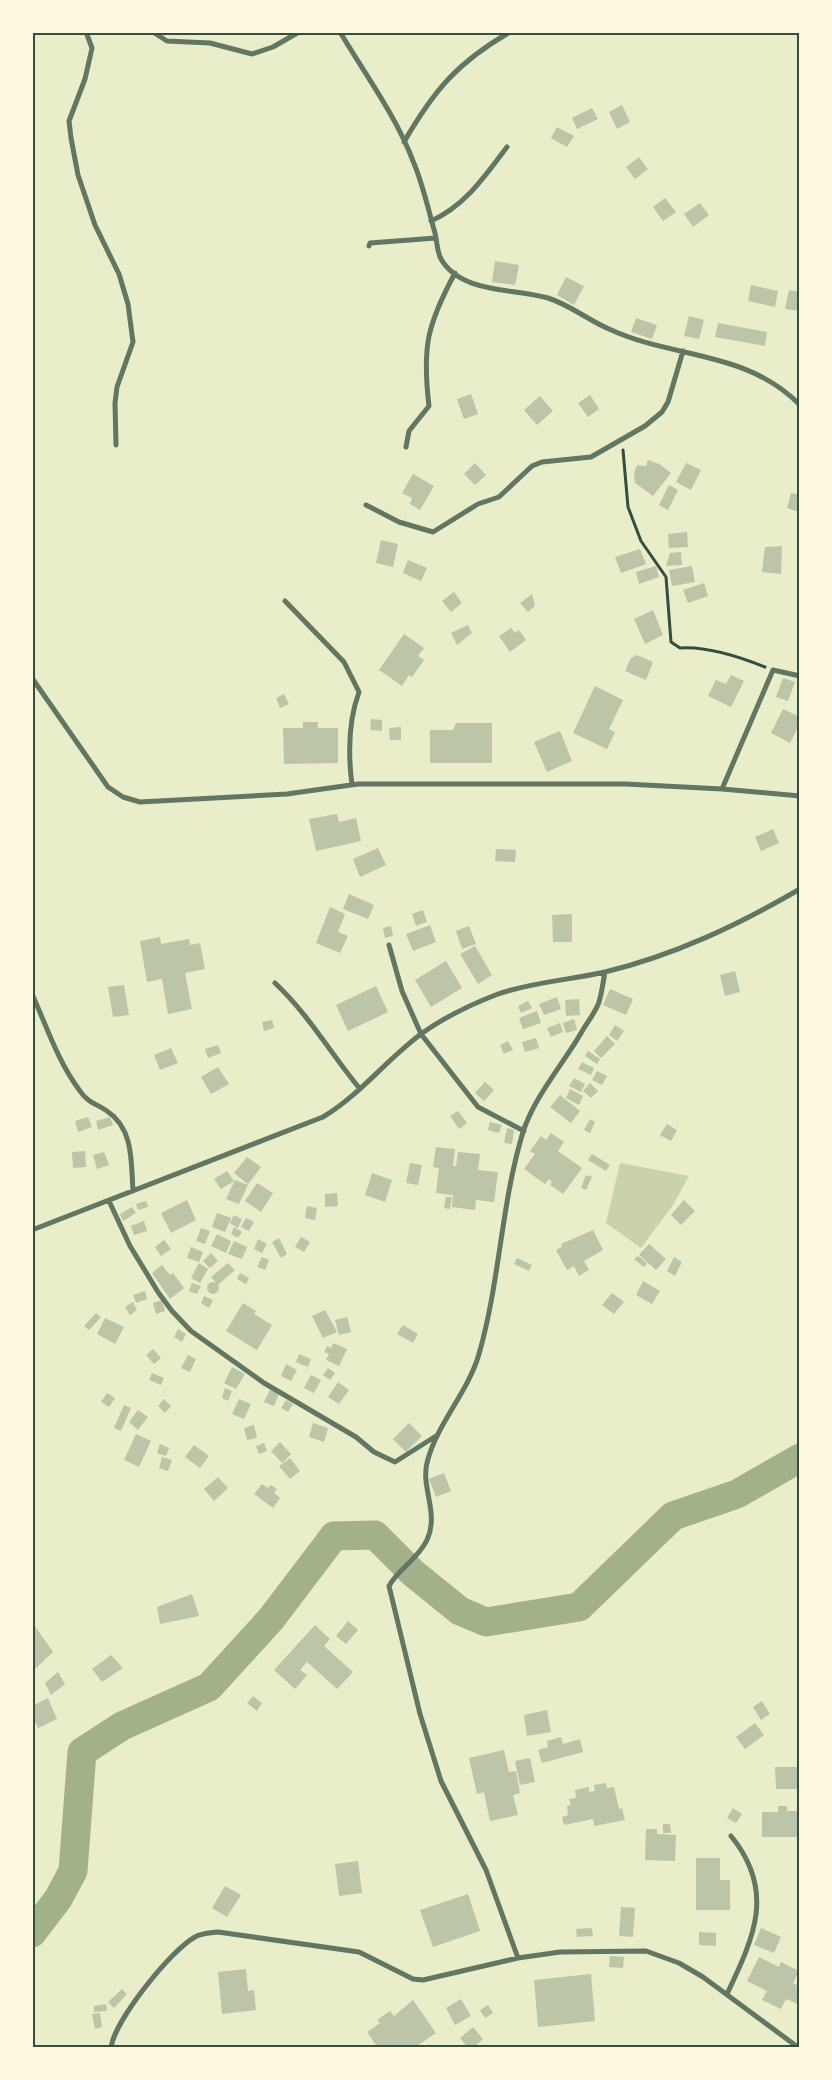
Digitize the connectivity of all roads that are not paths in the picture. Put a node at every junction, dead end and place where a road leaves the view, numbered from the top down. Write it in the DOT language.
graph roads {
  1 [pos="86,32"];
  2 [pos="153,32"];
  3 [pos="299,32"];
  4 [pos="340,32"];
  5 [pos="510,32"];
  6 [pos="404,142"];
  7 [pos="507,147"];
  8 [pos="431,221"];
  9 [pos="436,238"];
  10 [pos="369,246"];
  11 [pos="455,273"];
  12 [pos="683,351"];
  13 [pos="800,405"];
  14 [pos="116,445"];
  15 [pos="406,447"];
  16 [pos="366,505"];
  17 [pos="285,601"];
  18 [pos="800,676"];
  19 [pos="32,678"];
  20 [pos="352,785"];
  21 [pos="722,789"];
  22 [pos="800,796"];
  23 [pos="800,889"];
  24 [pos="389,945"];
  25 [pos="605,972"];
  26 [pos="275,983"];
  27 [pos="32,994"];
  28 [pos="421,1034"];
  29 [pos="360,1089"];
  30 [pos="524,1131"];
  31 [pos="133,1192"];
  32 [pos="108,1201"];
  33 [pos="32,1230"];
  34 [pos="437,1435"];
  35 [pos="731,1836"];
  36 [pos="518,1958"];
  37 [pos="727,1994"];
  38 [pos="111,2048"];
  39 [pos="799,2048"];
  1 -- 14 [label="street"];
  2 -- 3 [label="street"];
  4 -- 6 [label="street"];
  5 -- 6 [label="street"];
  6 -- 8 [label="street"];
  7 -- 8 [label="street"];
  8 -- 9 [label="street"];
  9 -- 10 [label="street"];
  9 -- 11 [label="street"];
  11 -- 12 [label="street"];
  11 -- 15 [label="street"];
  12 -- 13 [label="street"];
  12 -- 16 [label="street"];
  17 -- 20 [label="street"];
  18 -- 21 [label="street"];
  19 -- 20 [label="street"];
  20 -- 21 [label="street"];
  21 -- 22 [label="street"];
  23 -- 25 [label="street"];
  24 -- 28 [label="street"];
  25 -- 28 [label="street"];
  25 -- 30 [label="street"];
  26 -- 29 [label="street"];
  27 -- 31 [label="street"];
  28 -- 29 [label="street"];
  28 -- 30 [label="street"];
  29 -- 31 [label="street"];
  30 -- 34 [label="street"];
  31 -- 32 [label="street"];
  32 -- 33 [label="street"];
  32 -- 34 [label="street"];
  34 -- 36 [label="street"];
  35 -- 37 [label="street"];
  36 -- 37 [label="street"];
  36 -- 38 [label="street"];
  37 -- 39 [label="street"];
}
